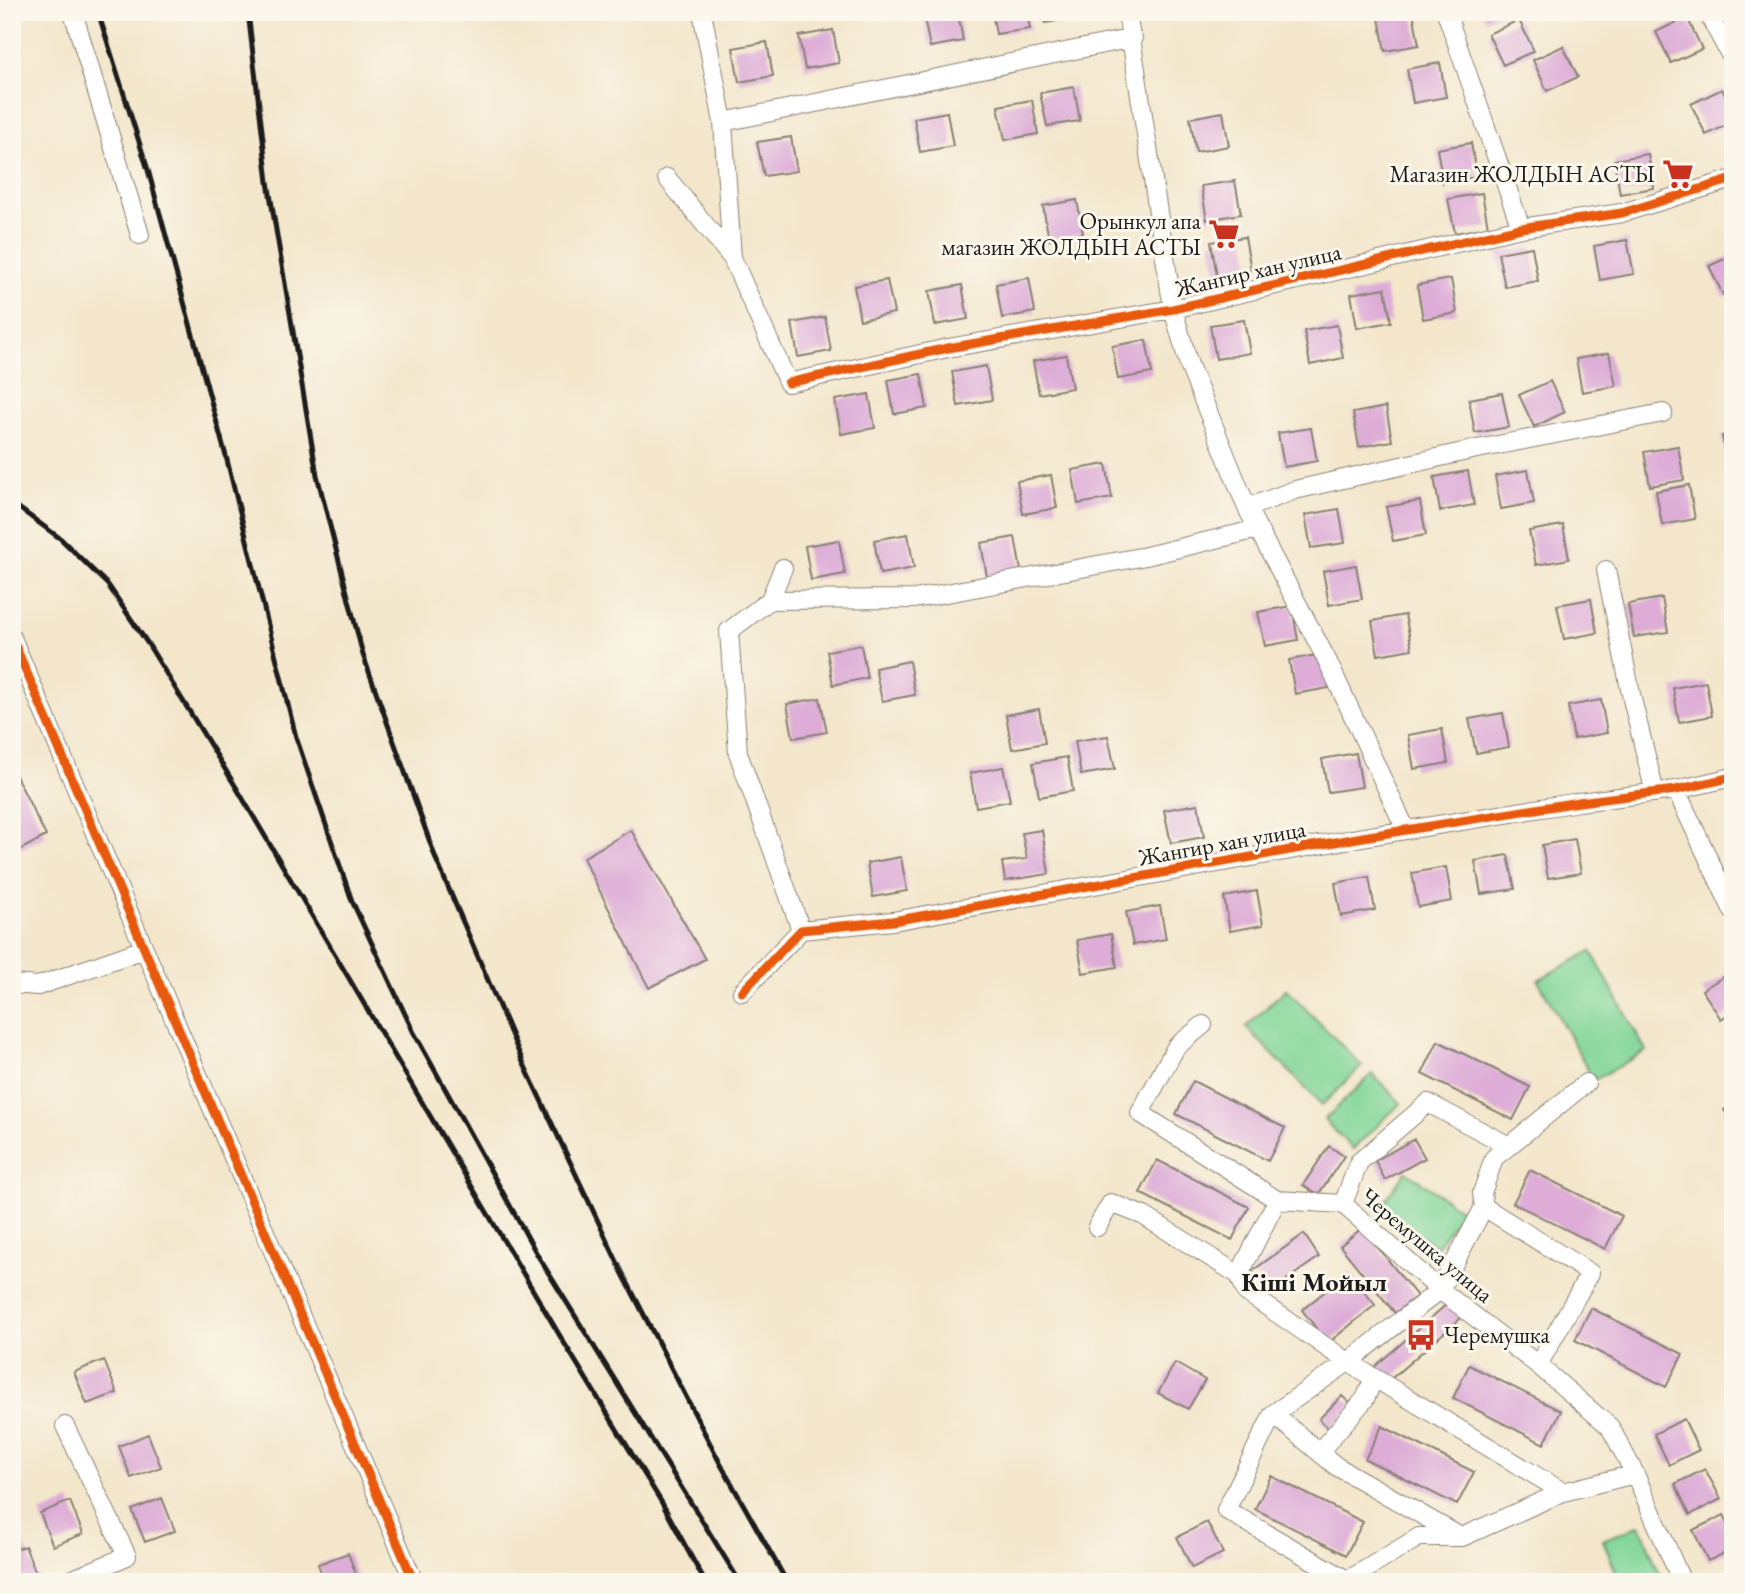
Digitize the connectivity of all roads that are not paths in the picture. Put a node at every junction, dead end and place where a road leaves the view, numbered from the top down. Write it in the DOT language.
graph roads {
  1 [pos="73,12"];
  2 [pos="702,12"];
  3 [pos="1128,12"];
  4 [pos="1446,12"];
  5 [pos="1707,12"];
  6 [pos="1133,38"];
  7 [pos="1733,60"];
  8 [pos="723,122"];
  9 [pos="667,178"];
  10 [pos="1733,179"];
  11 [pos="1521,228"];
  12 [pos="140,235"];
  13 [pos="732,258"];
  14 [pos="1173,309"];
  15 [pos="1663,413"];
  16 [pos="1247,508"];
  17 [pos="1258,529"];
  18 [pos="783,568"];
  19 [pos="1606,570"];
  20 [pos="770,600"];
  21 [pos="12,638"];
  22 [pos="1733,777"];
  23 [pos="1676,790"];
  24 [pos="1655,793"];
  25 [pos="1406,830"];
  26 [pos="1733,911"];
  27 [pos="801,930"];
  28 [pos="144,949"];
  29 [pos="12,984"];
  30 [pos="742,992"];
  31 [pos="1203,1025"];
  32 [pos="1586,1083"];
  33 [pos="1509,1146"];
  34 [pos="1277,1200"];
  35 [pos="1343,1204"];
  36 [pos="1484,1207"];
  37 [pos="1097,1227"];
  38 [pos="1239,1275"];
  39 [pos="1440,1290"];
  40 [pos="1348,1362"];
  41 [pos="1538,1365"];
  42 [pos="1374,1378"];
  43 [pos="1273,1414"];
  44 [pos="65,1426"];
  45 [pos="1319,1452"];
  46 [pos="1635,1474"];
  47 [pos="1563,1492"];
  48 [pos="1462,1538"];
  49 [pos="1346,1581"];
  50 [pos="66,1582"];
  51 [pos="414,1582"];
  52 [pos="1682,1582"];
  1 -- 12 [label="street"];
  2 -- 8 [label="street"];
  3 -- 6 [label="street, Жангир хан улица"];
  4 -- 11 [label="street"];
  5 -- 7 [label="street"];
  6 -- 8 [label="street"];
  6 -- 14 [label="street, Жангир хан улица"];
  8 -- 13 [label="street"];
  9 -- 13 [label="street"];
  10 -- 11 [label="street, Жангир хан улица"];
  11 -- 14 [label="street, Жангир хан улица"];
  13 -- 14 [label="street, Жангир хан улица"];
  14 -- 16 [label="street, Жангир хан улица"];
  15 -- 16 [label="street"];
  16 -- 17 [label="street, Жангир хан улица"];
  17 -- 20 [label="street"];
  17 -- 25 [label="street, Жангир хан улица"];
  18 -- 20 [label="street"];
  19 -- 24 [label="street"];
  20 -- 27 [label="street"];
  21 -- 28 [label="street"];
  22 -- 23 [label="street, Жангир хан улица"];
  23 -- 24 [label="street, Жангир хан улица"];
  23 -- 26 [label="street"];
  24 -- 25 [label="street, Жангир хан улица"];
  25 -- 27 [label="street, Жангир хан улица"];
  27 -- 30 [label="street"];
  28 -- 29 [label="street"];
  28 -- 51 [label="street"];
  31 -- 34 [label="street, Черемушка улица"];
  32 -- 33 [label="street"];
  33 -- 35 [label="street"];
  33 -- 36 [label="street"];
  34 -- 35 [label="street, Черемушка улица"];
  34 -- 38 [label="street"];
  35 -- 39 [label="street, Черемушка улица"];
  36 -- 39 [label="street"];
  36 -- 41 [label="street"];
  37 -- 38 [label="street"];
  38 -- 40 [label="street"];
  39 -- 40 [label="street"];
  39 -- 41 [label="street, Черемушка улица"];
  40 -- 42 [label="street"];
  40 -- 43 [label="street"];
  41 -- 46 [label="street, Черемушка улица"];
  42 -- 45 [label="street"];
  42 -- 47 [label="street"];
  43 -- 45 [label="street"];
  43 -- 49 [label="street"];
  44 -- 50 [label="street"];
  45 -- 48 [label="street"];
  46 -- 47 [label="street"];
  46 -- 52 [label="street, Черемушка улица"];
  47 -- 48 [label="street"];
  48 -- 49 [label="street"];
}
